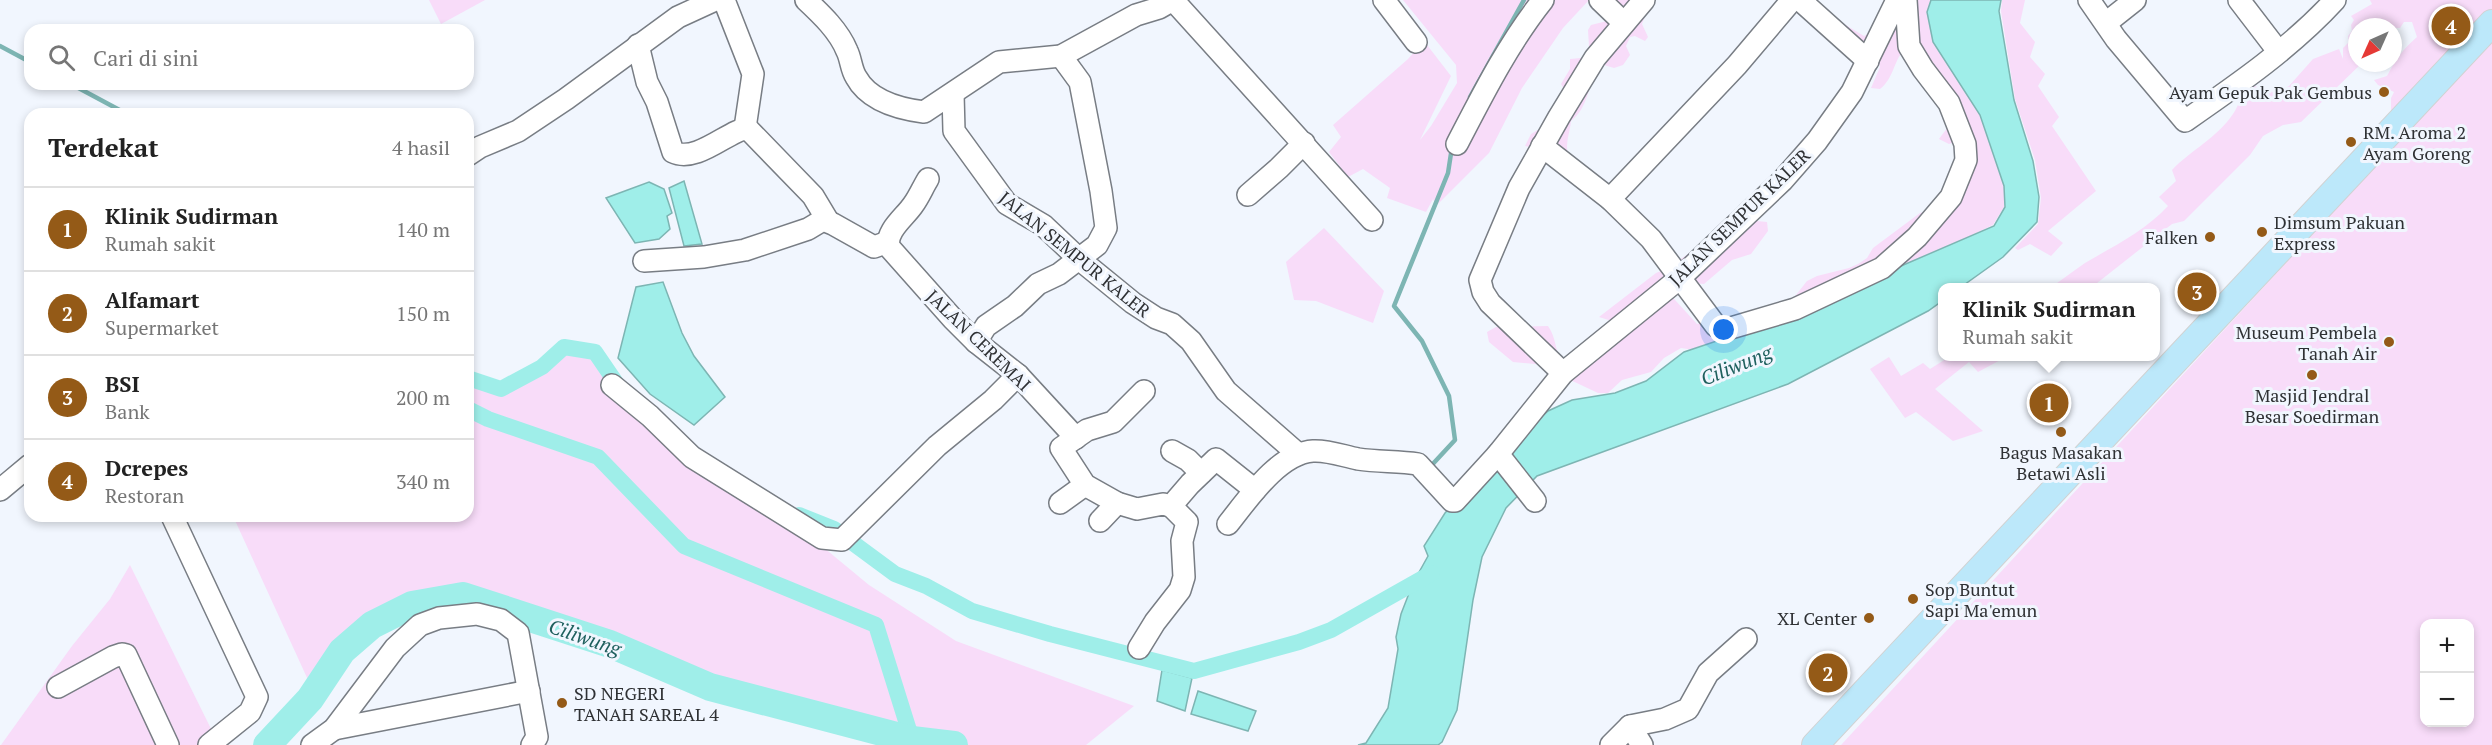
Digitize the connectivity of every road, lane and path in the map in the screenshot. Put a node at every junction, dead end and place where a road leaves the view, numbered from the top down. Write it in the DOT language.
graph roads {
  1 [pos="715,0"];
  2 [pos="724,0"];
  3 [pos="806,0"];
  4 [pos="1173,0"];
  5 [pos="1384,0"];
  6 [pos="1543,0"];
  7 [pos="1600,0"];
  8 [pos="1644,0"];
  9 [pos="1792,0"];
  10 [pos="1800,0"];
  11 [pos="1898,0"];
  12 [pos="1906,0"];
  13 [pos="2089,0"];
  14 [pos="2135,0"];
  15 [pos="2239,0"];
  16 [pos="2335,0"];
  17 [pos="1624,23"];
  18 [pos="2106,23"];
  19 [pos="2492,23"];
  20 [pos="1416,42"];
  21 [pos="638,45"];
  22 [pos="2278,51"];
  23 [pos="1061,56"];
  24 [pos="1868,61"];
  25 [pos="953,94"];
  26 [pos="745,128"];
  27 [pos="1304,143"];
  28 [pos="1457,144"];
  29 [pos="1542,146"];
  30 [pos="474,151"];
  31 [pos="928,179"];
  32 [pos="1248,195"];
  33 [pos="1610,199"];
  34 [pos="1372,219"];
  35 [pos="828,221"];
  36 [pos="888,242"];
  37 [pos="1079,259"];
  38 [pos="644,261"];
  39 [pos="1680,278"];
  40 [pos="976,342"];
  41 [pos="1563,373"];
  42 [pos="1018,375"];
  43 [pos="612,385"];
  44 [pos="1144,392"];
  45 [pos="1076,438"];
  46 [pos="1172,451"];
  47 [pos="1298,454"];
  48 [pos="1499,455"];
  49 [pos="24,470"];
  50 [pos="1201,473"];
  51 [pos="1086,485"];
  52 [pos="0,490"];
  53 [pos="1255,490"];
  54 [pos="1535,501"];
  55 [pos="1060,503"];
  56 [pos="1117,503"];
  57 [pos="1172,506"];
  58 [pos="1100,521"];
  59 [pos="175,522"];
  60 [pos="1228,524"];
  61 [pos="1746,639"];
  62 [pos="1139,648"];
  63 [pos="58,687"];
  64 [pos="529,691"];
  65 [pos="1630,726"];
  66 [pos="326,738"];
  67 [pos="168,745"];
  68 [pos="209,745"];
  69 [pos="532,745"];
  70 [pos="1611,745"];
  71 [pos="1642,745"];
  72 [pos="1815,745"];
  1 -- 21 [label="street"];
  2 -- 26 [label="street"];
  3 -- 25 [label="street"];
  4 -- 23 [label="street"];
  4 -- 27 [label="street"];
  5 -- 20 [label="street"];
  6 -- 28 [label="street"];
  7 -- 17 [label="street"];
  8 -- 17 [label="street"];
  9 -- 33 [label="street"];
  10 -- 24 [label="street"];
  11 -- 24 [label="street, JALAN SEMPUR KALER"];
  12 -- 39 [label="street"];
  13 -- 18 [label="street"];
  14 -- 18 [label="street"];
  15 -- 22 [label="street"];
  16 -- 22 [label="street"];
  17 -- 29 [label="street"];
  18 -- 22 [label="street"];
  19 -- 72 [label="main road"];
  21 -- 26 [label="street"];
  21 -- 30 [label="street"];
  23 -- 25 [label="street"];
  23 -- 37 [label="street"];
  24 -- 39 [label="street, JALAN SEMPUR KALER"];
  25 -- 37 [label="street, JALAN SEMPUR KALER"];
  26 -- 35 [label="street"];
  27 -- 32 [label="street"];
  27 -- 34 [label="street"];
  29 -- 33 [label="street"];
  29 -- 41 [label="street"];
  31 -- 36 [label="street"];
  33 -- 39 [label="street"];
  35 -- 36 [label="street"];
  35 -- 38 [label="street"];
  36 -- 40 [label="street, JALAN CEREMAI"];
  37 -- 40 [label="street"];
  37 -- 47 [label="street, JALAN SEMPUR KALER"];
  39 -- 41 [label="street, JALAN SEMPUR KALER"];
  40 -- 42 [label="street, JALAN CEREMAI"];
  41 -- 48 [label="street, JALAN SEMPUR KALER"];
  42 -- 43 [label="street"];
  42 -- 45 [label="street, JALAN CEREMAI"];
  44 -- 45 [label="street"];
  45 -- 51 [label="street"];
  46 -- 50 [label="street"];
  47 -- 48 [label="street, JALAN SEMPUR KALER"];
  47 -- 53 [label="street"];
  48 -- 54 [label="street"];
  49 -- 52 [label="street"];
  50 -- 53 [label="street"];
  50 -- 57 [label="street"];
  51 -- 55 [label="street"];
  51 -- 56 [label="street"];
  53 -- 60 [label="street"];
  56 -- 57 [label="street"];
  56 -- 58 [label="street"];
  57 -- 62 [label="street"];
  59 -- 68 [label="street"];
  61 -- 65 [label="street"];
  63 -- 67 [label="street"];
  64 -- 66 [label="street"];
  64 -- 66 [label="street"];
  64 -- 69 [label="street"];
  65 -- 70 [label="street"];
  65 -- 71 [label="street"];
}
